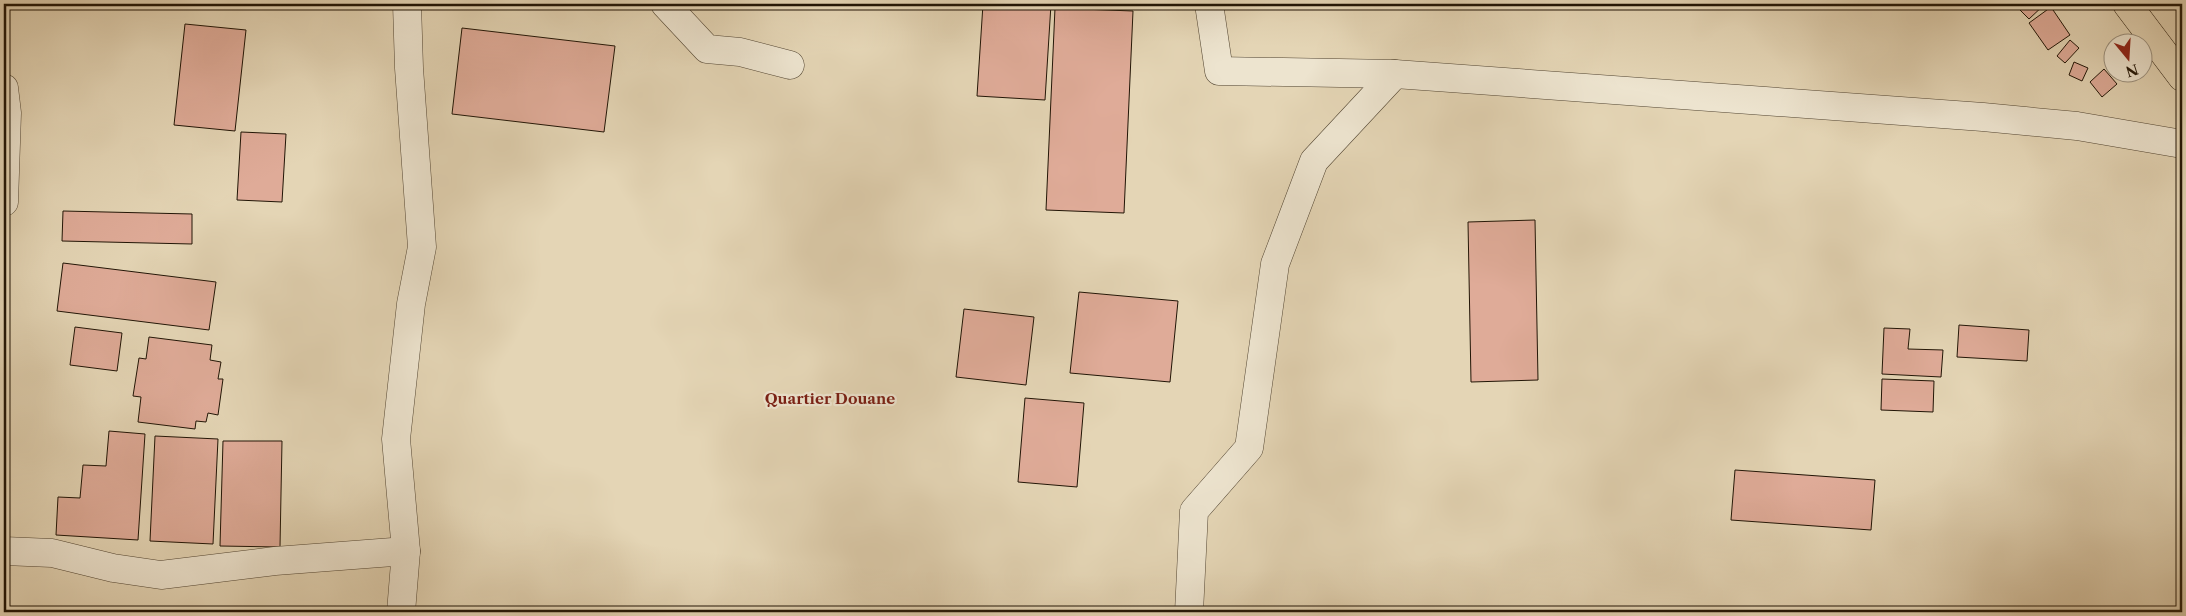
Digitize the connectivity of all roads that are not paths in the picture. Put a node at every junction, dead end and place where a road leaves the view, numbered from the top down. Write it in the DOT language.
graph roads {
  1 [pos="407,4"];
  2 [pos="665,4"];
  3 [pos="1210,4"];
  4 [pos="2127,4"];
  5 [pos="790,66"];
  6 [pos="1395,74"];
  7 [pos="2182,77"];
  8 [pos="4,88"];
  9 [pos="2182,144"];
  10 [pos="4,202"];
  11 [pos="4,550"];
  12 [pos="406,551"];
  13 [pos="401,612"];
  14 [pos="1190,612"];
  1 -- 12 [label="street"];
  2 -- 5 [label="street"];
  3 -- 6 [label="street"];
  4 -- 7 [label="highway"];
  6 -- 9 [label="street"];
  6 -- 14 [label="street"];
  8 -- 10 [label="street"];
  11 -- 12 [label="street"];
  12 -- 13 [label="street"];
}
